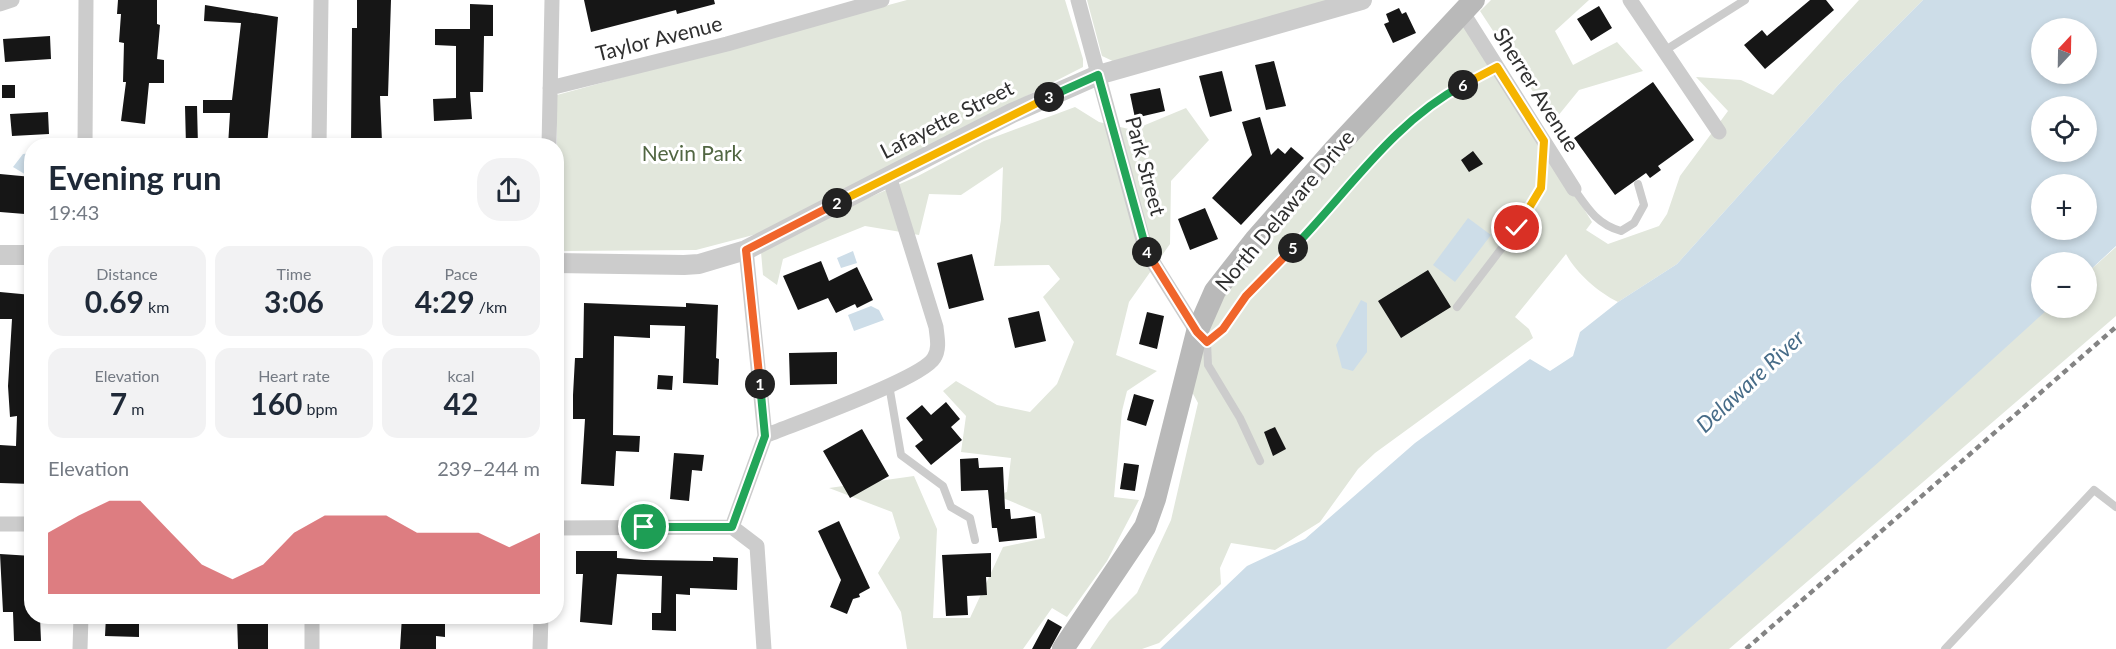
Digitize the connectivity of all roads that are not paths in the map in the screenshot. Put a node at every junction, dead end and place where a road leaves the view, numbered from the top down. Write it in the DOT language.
graph roads {
  1 [pos="12,0"];
  2 [pos="86,0"];
  3 [pos="321,0"];
  4 [pos="552,0"];
  5 [pos="882,0"];
  6 [pos="1078,0"];
  7 [pos="1362,0"];
  8 [pos="1630,0"];
  9 [pos="1745,0"];
  10 [pos="0,4"];
  11 [pos="1468,7"];
  12 [pos="1665,51"];
  13 [pos="1497,67"];
  14 [pos="1098,75"];
  15 [pos="550,88"];
  16 [pos="1719,132"];
  17 [pos="85,138"];
  18 [pos="319,138"];
  19 [pos="549,138"];
  20 [pos="1544,141"];
  21 [pos="889,176"];
  22 [pos="1638,184"];
  23 [pos="1574,189"];
  24 [pos="746,250"];
  25 [pos="0,255"];
  26 [pos="24,255"];
  27 [pos="564,263"];
  28 [pos="1457,307"];
  29 [pos="1202,337"];
  30 [pos="889,386"];
  31 [pos="765,436"];
  32 [pos="1260,461"];
  33 [pos="2116,507"];
  34 [pos="0,524"];
  35 [pos="24,524"];
  36 [pos="732,527"];
  37 [pos="564,528"];
  38 [pos="975,540"];
  39 [pos="81,624"];
  40 [pos="312,624"];
  41 [pos="541,624"];
  42 [pos="80,649"];
  43 [pos="312,649"];
  44 [pos="540,649"];
  45 [pos="764,649"];
  46 [pos="1063,649"];
  47 [pos="1945,649"];
  1 -- 10 [label="street"];
  2 -- 17 [label="street"];
  3 -- 18 [label="street"];
  4 -- 15 [label="street"];
  5 -- 15 [label="street, Taylor Avenue"];
  6 -- 14 [label="street, Park Street"];
  7 -- 14 [label="street, Lafayette Street"];
  8 -- 12 [label="street"];
  9 -- 12 [label="lane"];
  11 -- 13 [label="street, Sherrer Avenue"];
  11 -- 29 [label="main road, North Delaware Drive"];
  12 -- 16 [label="street"];
  13 -- 20 [label="street, Sherrer Avenue"];
  13 -- 29 [label="lane"];
  14 -- 21 [label="street, Lafayette Street"];
  14 -- 29 [label="street, Park Street"];
  15 -- 19 [label="street"];
  20 -- 23 [label="street, Sherrer Avenue"];
  20 -- 28 [label="lane"];
  21 -- 24 [label="street, Lafayette Street"];
  21 -- 30 [label="street"];
  22 -- 23 [label="lane"];
  24 -- 27 [label="street, Lafayette Street"];
  24 -- 31 [label="street"];
  25 -- 26 [label="street"];
  29 -- 32 [label="lane"];
  29 -- 46 [label="main road, North Delaware Drive"];
  30 -- 31 [label="street"];
  30 -- 38 [label="lane"];
  31 -- 36 [label="street"];
  33 -- 47 [label="lane"];
  34 -- 35 [label="street"];
  36 -- 37 [label="street"];
  36 -- 45 [label="street"];
  39 -- 42 [label="street"];
  40 -- 43 [label="street"];
  41 -- 44 [label="street"];
}
